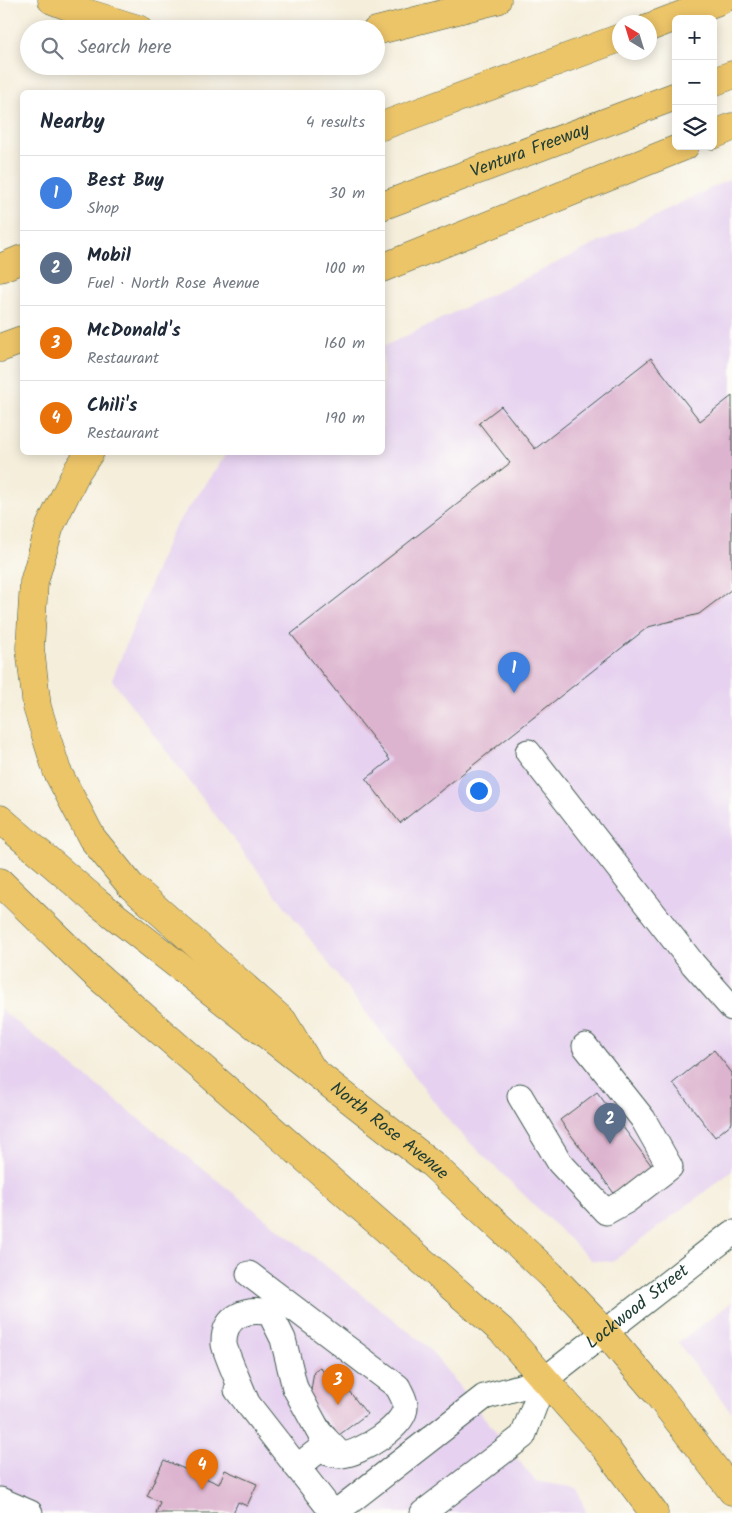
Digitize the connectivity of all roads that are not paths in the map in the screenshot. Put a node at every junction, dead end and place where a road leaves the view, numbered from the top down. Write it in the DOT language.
graph roads {
  1 [pos="52,0"];
  2 [pos="497,0"];
  3 [pos="721,0"];
  4 [pos="109,20"];
  5 [pos="657,24"];
  6 [pos="385,29"];
  7 [pos="612,41"];
  8 [pos="732,75"];
  9 [pos="717,81"];
  10 [pos="672,97"];
  11 [pos="385,125"];
  12 [pos="732,127"];
  13 [pos="717,133"];
  14 [pos="675,150"];
  15 [pos="385,205"];
  16 [pos="20,260"];
  17 [pos="385,267"];
  18 [pos="0,268"];
  19 [pos="20,341"];
  20 [pos="0,348"];
  21 [pos="88,455"];
  22 [pos="528,752"];
  23 [pos="0,819"];
  24 [pos="0,882"];
  25 [pos="732,1008"];
  26 [pos="585,1046"];
  27 [pos="313,1071"];
  28 [pos="520,1096"];
  29 [pos="732,1233"];
  30 [pos="249,1274"];
  31 [pos="604,1332"];
  32 [pos="225,1374"];
  33 [pos="544,1380"];
  34 [pos="247,1402"];
  35 [pos="340,1455"];
  36 [pos="298,1467"];
  37 [pos="732,1491"];
  38 [pos="0,1500"];
  39 [pos="30,1513"];
  40 [pos="334,1513"];
  41 [pos="423,1513"];
  42 [pos="654,1513"];
  1 -- 4 [label="main road"];
  2 -- 6 [label="main road"];
  3 -- 5 [label="main road"];
  7 -- 11 [label="main road"];
  8 -- 9 [label="main road"];
  10 -- 15 [label="main road, Ventura Freeway"];
  12 -- 13 [label="main road"];
  14 -- 17 [label="main road"];
  16 -- 18 [label="main road"];
  19 -- 20 [label="main road"];
  21 -- 27 [label="main road"];
  22 -- 25 [label="street"];
  23 -- 27 [label="main road, North Rose Avenue"];
  24 -- 33 [label="main road"];
  26 -- 28 [label="street"];
  27 -- 31 [label="main road, North Rose Avenue"];
  29 -- 31 [label="street, Lockwood Street"];
  30 -- 35 [label="street"];
  31 -- 33 [label="street, Lockwood Street"];
  31 -- 37 [label="main road, North Rose Avenue"];
  32 -- 34 [label="street"];
  33 -- 40 [label="street"];
  33 -- 41 [label="street"];
  33 -- 42 [label="main road"];
  34 -- 35 [label="street"];
  34 -- 36 [label="street"];
  35 -- 36 [label="street"];
  36 -- 40 [label="street"];
  38 -- 39 [label="street"];
}
